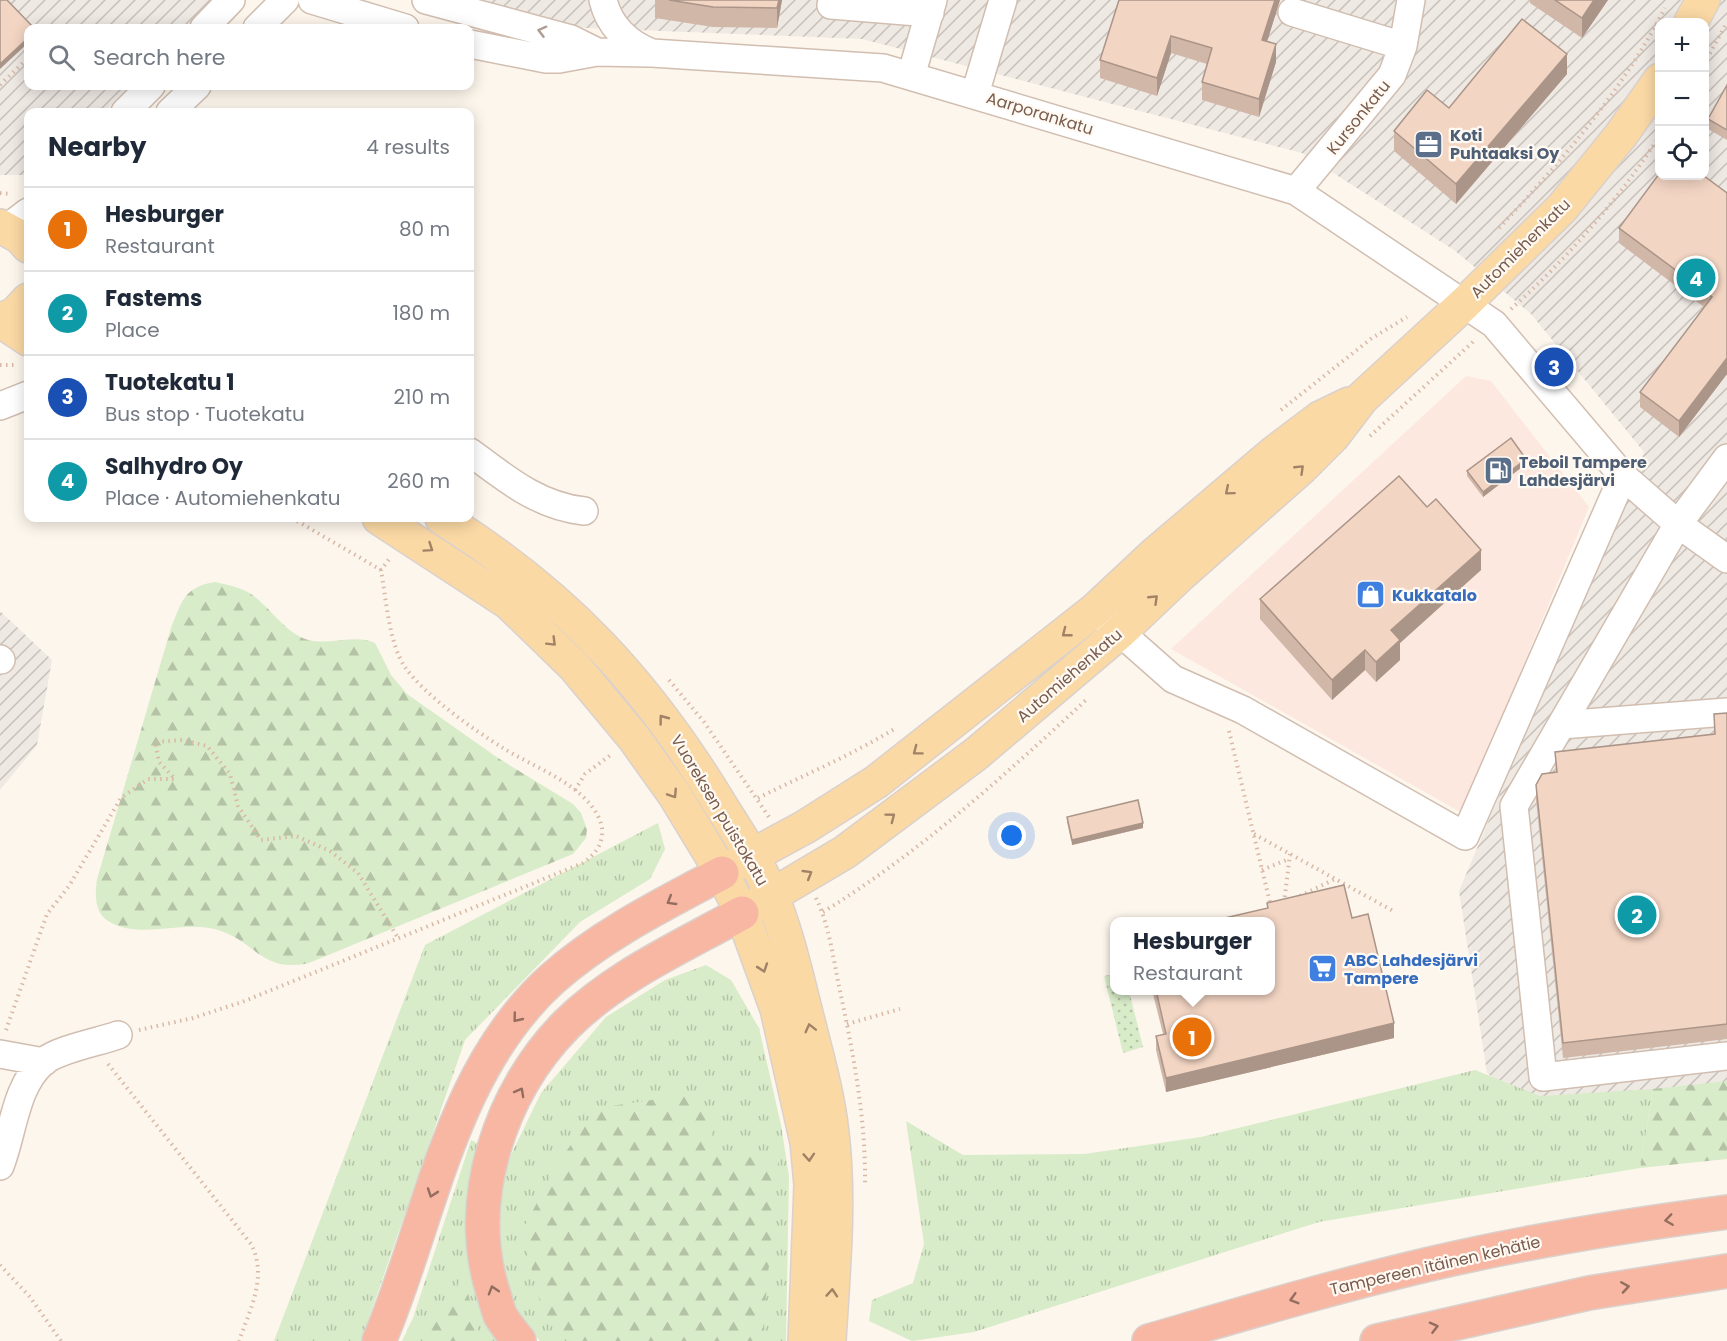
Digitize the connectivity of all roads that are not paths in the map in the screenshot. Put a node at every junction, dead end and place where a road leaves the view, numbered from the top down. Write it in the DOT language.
graph roads {
  1 [pos="231,0"];
  2 [pos="285,0"];
  3 [pos="312,0"];
  4 [pos="426,0"];
  5 [pos="603,0"];
  6 [pos="1003,0"];
  7 [pos="1411,0"];
  8 [pos="1703,0"];
  9 [pos="831,6"];
  10 [pos="932,6"];
  11 [pos="1292,12"];
  12 [pos="1693,18"];
  13 [pos="208,24"];
  14 [pos="261,24"];
  15 [pos="392,24"];
  16 [pos="474,45"];
  17 [pos="1403,46"];
  18 [pos="597,52"];
  19 [pos="652,53"];
  20 [pos="911,76"];
  21 [pos="1655,86"];
  22 [pos="147,90"];
  23 [pos="193,90"];
  24 [pos="975,94"];
  25 [pos="129,108"];
  26 [pos="174,108"];
  27 [pos="1296,190"];
  28 [pos="1465,303"];
  29 [pos="24,304"];
  30 [pos="0,321"];
  31 [pos="24,349"];
  32 [pos="24,397"];
  33 [pos="1362,398"];
  34 [pos="0,406"];
  35 [pos="474,455"];
  36 [pos="1727,458"];
  37 [pos="1623,476"];
  38 [pos="584,512"];
  39 [pos="385,522"];
  40 [pos="448,522"];
  41 [pos="1678,524"];
  42 [pos="1727,559"];
  43 [pos="1095,610"];
  44 [pos="1119,633"];
  45 [pos="1727,712"];
  46 [pos="1561,725"];
  47 [pos="752,856"];
  48 [pos="722,873"];
  49 [pos="772,897"];
  50 [pos="742,913"];
  51 [pos="118,1035"];
  52 [pos="2,1046"];
  53 [pos="1727,1056"];
  54 [pos="44,1062"];
  55 [pos="0,1166"];
  56 [pos="1727,1212"];
  57 [pos="1727,1271"];
  58 [pos="379,1341"];
  59 [pos="519,1341"];
  60 [pos="805,1341"];
  61 [pos="829,1341"];
  62 [pos="1149,1341"];
  63 [pos="1377,1341"];
  1 -- 13 [label="street"];
  2 -- 14 [label="street"];
  3 -- 15 [label="street"];
  18 -- 4 [label="street, one-way"];
  5 -- 19 [label="street, Aarporankatu"];
  6 -- 24 [label="street"];
  7 -- 17 [label="street, Kursonkatu"];
  8 -- 12 [label="main road"];
  9 -- 10 [label="street"];
  10 -- 20 [label="street"];
  11 -- 17 [label="street"];
  16 -- 18 [label="street"];
  17 -- 27 [label="street, Kursonkatu"];
  18 -- 19 [label="street"];
  19 -- 20 [label="street, Aarporankatu"];
  20 -- 24 [label="street, Aarporankatu"];
  21 -- 28 [label="main road, Automiehenkatu"];
  22 -- 25 [label="street"];
  23 -- 26 [label="street"];
  24 -- 27 [label="street, Aarporankatu"];
  27 -- 28 [label="street, Aarporankatu"];
  28 -- 33 [label="main road, Automiehenkatu"];
  28 -- 37 [label="street, Aarporankatu"];
  29 -- 30 [label="main road"];
  30 -- 31 [label="main road"];
  32 -- 34 [label="street"];
  33 -- 43 [label="main road, Automiehenkatu, one-way"];
  44 -- 33 [label="main road, Automiehenkatu, one-way"];
  35 -- 38 [label="street"];
  36 -- 41 [label="street"];
  37 -- 41 [label="street, Aarporankatu"];
  37 -- 44 [label="street"];
  39 -- 48 [label="main road, Vuoreksen puistokatu, one-way"];
  47 -- 40 [label="main road, Vuoreksen puistokatu, one-way"];
  41 -- 42 [label="street, Aarporankatu"];
  41 -- 46 [label="street"];
  43 -- 44 [label="street"];
  43 -- 47 [label="main road, Automiehenkatu, one-way"];
  49 -- 44 [label="main road, Automiehenkatu, one-way"];
  45 -- 46 [label="street"];
  46 -- 53 [label="street"];
  47 -- 48 [label="main road, Automiehenkatu"];
  47 -- 49 [label="main road, Vuoreksen puistokatu"];
  48 -- 50 [label="main road, Vuoreksen puistokatu"];
  48 -- 58 [label="highway, one-way"];
  49 -- 50 [label="main road, Automiehenkatu"];
  61 -- 49 [label="main road, Vuoreksen puistokatu, one-way"];
  59 -- 50 [label="highway, one-way"];
  50 -- 60 [label="main road, Vuoreksen puistokatu, one-way"];
  51 -- 54 [label="street"];
  52 -- 54 [label="street"];
  54 -- 55 [label="street"];
  56 -- 62 [label="highway, Tampereen itäinen kehätie, one-way"];
  63 -- 57 [label="highway, one-way"];
}
